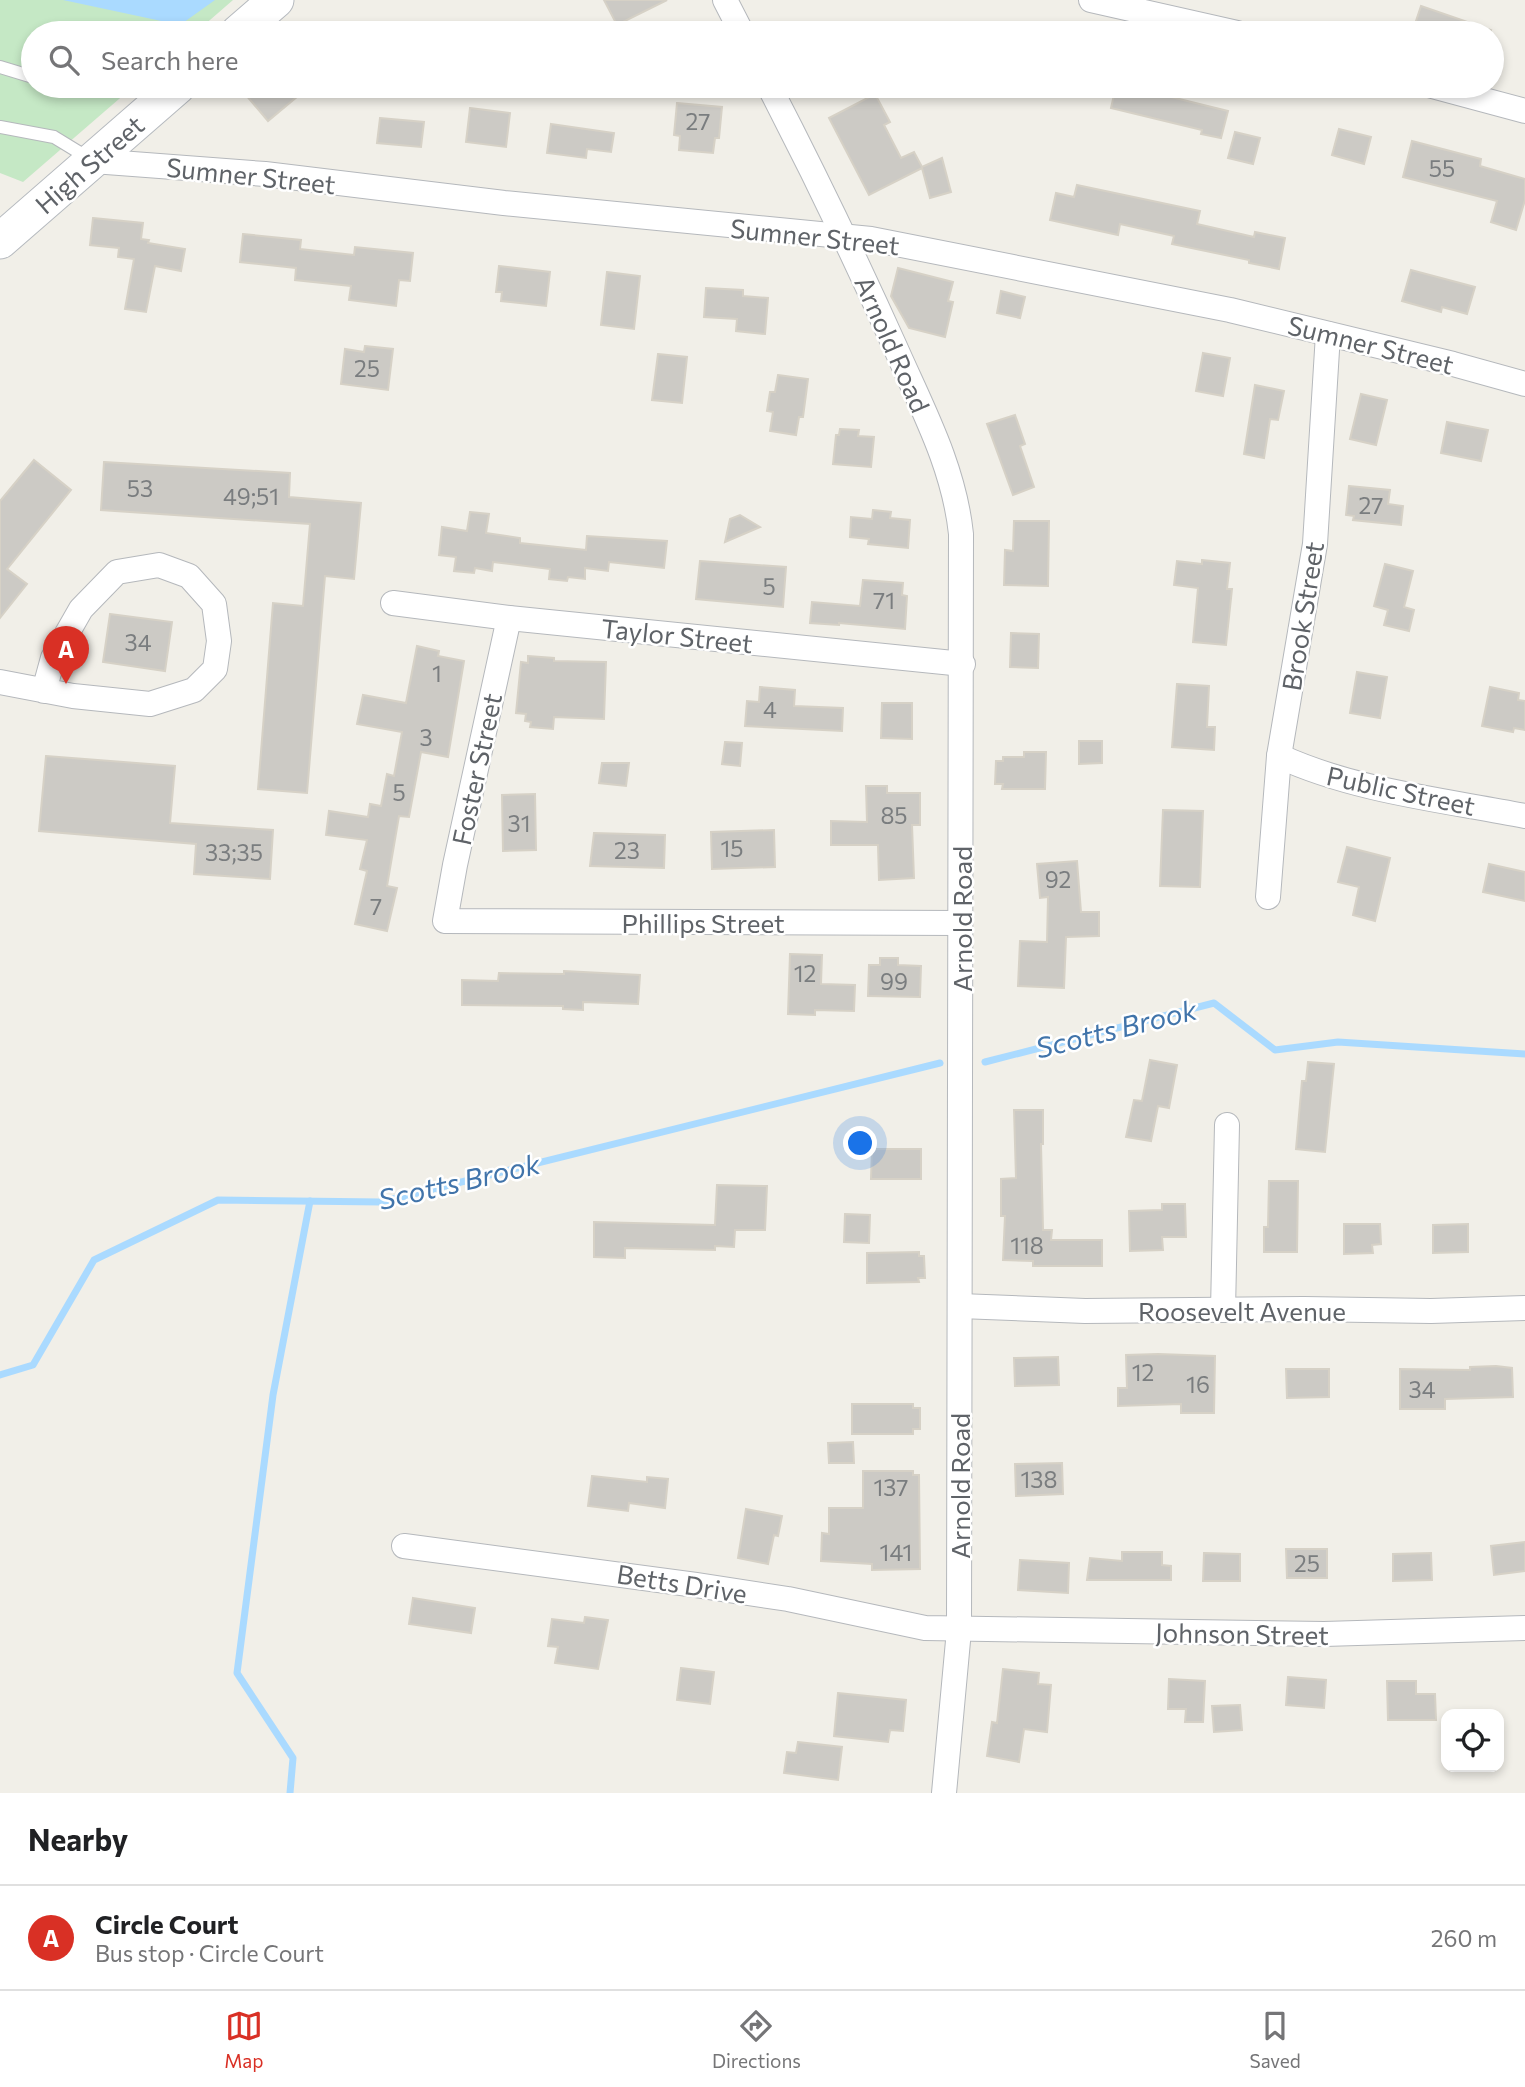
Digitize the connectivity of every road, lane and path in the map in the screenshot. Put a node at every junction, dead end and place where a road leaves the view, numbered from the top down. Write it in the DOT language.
graph roads {
  1 [pos="276,0"];
  2 [pos="725,0"];
  3 [pos="1091,0"];
  4 [pos="252,21"];
  5 [pos="736,21"];
  6 [pos="1184,21"];
  7 [pos="0,67"];
  8 [pos="21,73"];
  9 [pos="164,98"];
  10 [pos="775,98"];
  11 [pos="1477,98"];
  12 [pos="1525,111"];
  13 [pos="0,127"];
  14 [pos="93,160"];
  15 [pos="845,237"];
  16 [pos="0,242"];
  17 [pos="1328,334"];
  18 [pos="1525,384"];
  19 [pos="393,603"];
  20 [pos="509,618"];
  21 [pos="962,664"];
  22 [pos="0,682"];
  23 [pos="44,691"];
  24 [pos="1279,757"];
  25 [pos="1525,816"];
  26 [pos="1268,897"];
  27 [pos="445,921"];
  28 [pos="960,923"];
  29 [pos="1227,1125"];
  30 [pos="960,1306"];
  31 [pos="1525,1308"];
  32 [pos="1223,1310"];
  33 [pos="404,1546"];
  34 [pos="1525,1628"];
  35 [pos="959,1630"];
  36 [pos="944,1793"];
  1 -- 4 [label="street"];
  2 -- 5 [label="street"];
  3 -- 6 [label="street"];
  7 -- 8 [label="lane"];
  9 -- 14 [label="street, High Street"];
  10 -- 15 [label="street, Arnold Road"];
  11 -- 12 [label="street"];
  13 -- 14 [label="lane"];
  14 -- 15 [label="street, Sumner Street"];
  14 -- 16 [label="street, High Street"];
  15 -- 17 [label="street, Sumner Street"];
  15 -- 21 [label="street, Arnold Road"];
  17 -- 18 [label="street, Sumner Street"];
  17 -- 24 [label="street, Brook Street"];
  19 -- 20 [label="street, Taylor Street"];
  20 -- 21 [label="street, Taylor Street"];
  20 -- 27 [label="street, Foster Street"];
  21 -- 28 [label="street, Arnold Road"];
  22 -- 23 [label="street"];
  23 -- 23 [label="street"];
  24 -- 25 [label="street, Public Street"];
  24 -- 26 [label="street, Brook Street"];
  27 -- 28 [label="street, Phillips Street"];
  28 -- 30 [label="street, Arnold Road"];
  29 -- 32 [label="street"];
  30 -- 32 [label="street, Roosevelt Avenue"];
  30 -- 35 [label="street, Arnold Road"];
  31 -- 32 [label="street, Roosevelt Avenue"];
  33 -- 35 [label="street, Betts Drive"];
  34 -- 35 [label="street, Johnson Street"];
  35 -- 36 [label="street, Arnold Road"];
}
